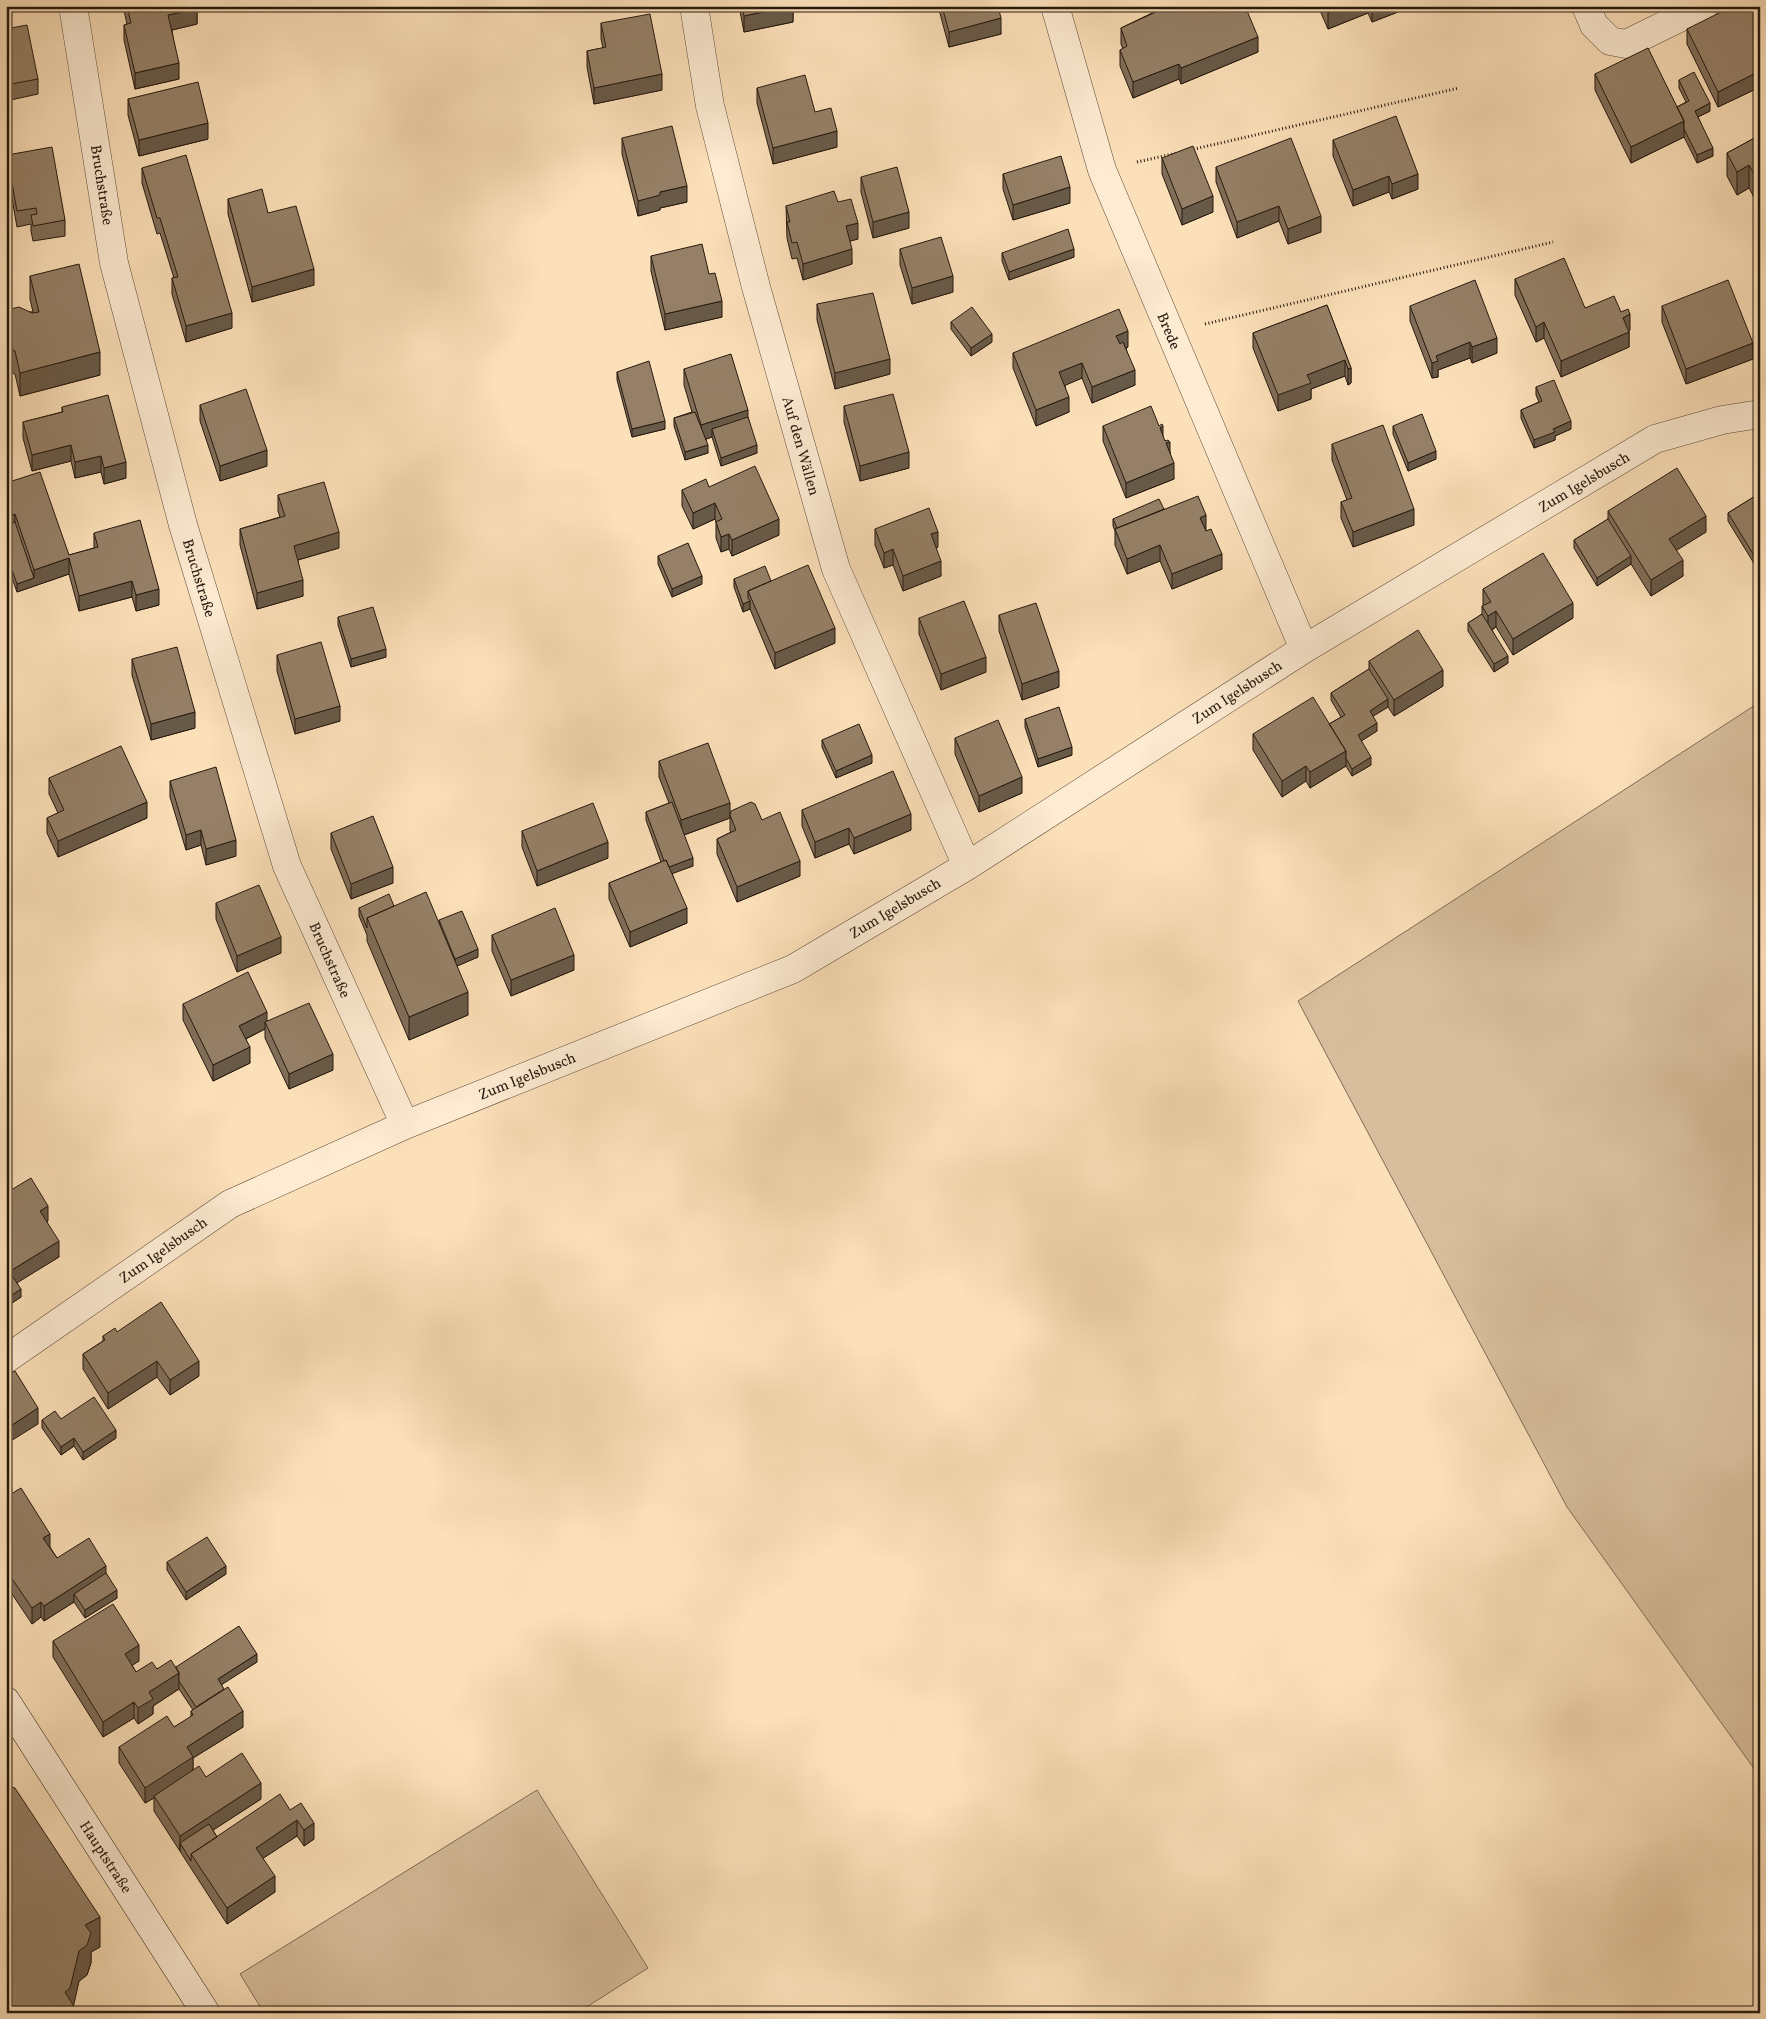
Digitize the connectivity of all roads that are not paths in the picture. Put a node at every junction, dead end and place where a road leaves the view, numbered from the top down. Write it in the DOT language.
graph roads {
  1 [pos="73,6"];
  2 [pos="694,6"];
  3 [pos="1055,6"];
  4 [pos="1586,6"];
  5 [pos="1704,6"];
  6 [pos="1760,414"];
  7 [pos="1304,649"];
  8 [pos="967,866"];
  9 [pos="405,1125"];
  10 [pos="6,1359"];
  11 [pos="6,1701"];
  12 [pos="206,2013"];
  1 -- 9 [label="street, Bruchstraße"];
  2 -- 8 [label="street, Auf den Wällen"];
  3 -- 7 [label="street, Brede"];
  4 -- 5 [label="street"];
  6 -- 7 [label="street, Zum Igelsbusch"];
  7 -- 8 [label="street, Zum Igelsbusch"];
  8 -- 9 [label="street, Zum Igelsbusch"];
  9 -- 10 [label="street, Zum Igelsbusch"];
  11 -- 12 [label="street, Hauptstraße"];
}
